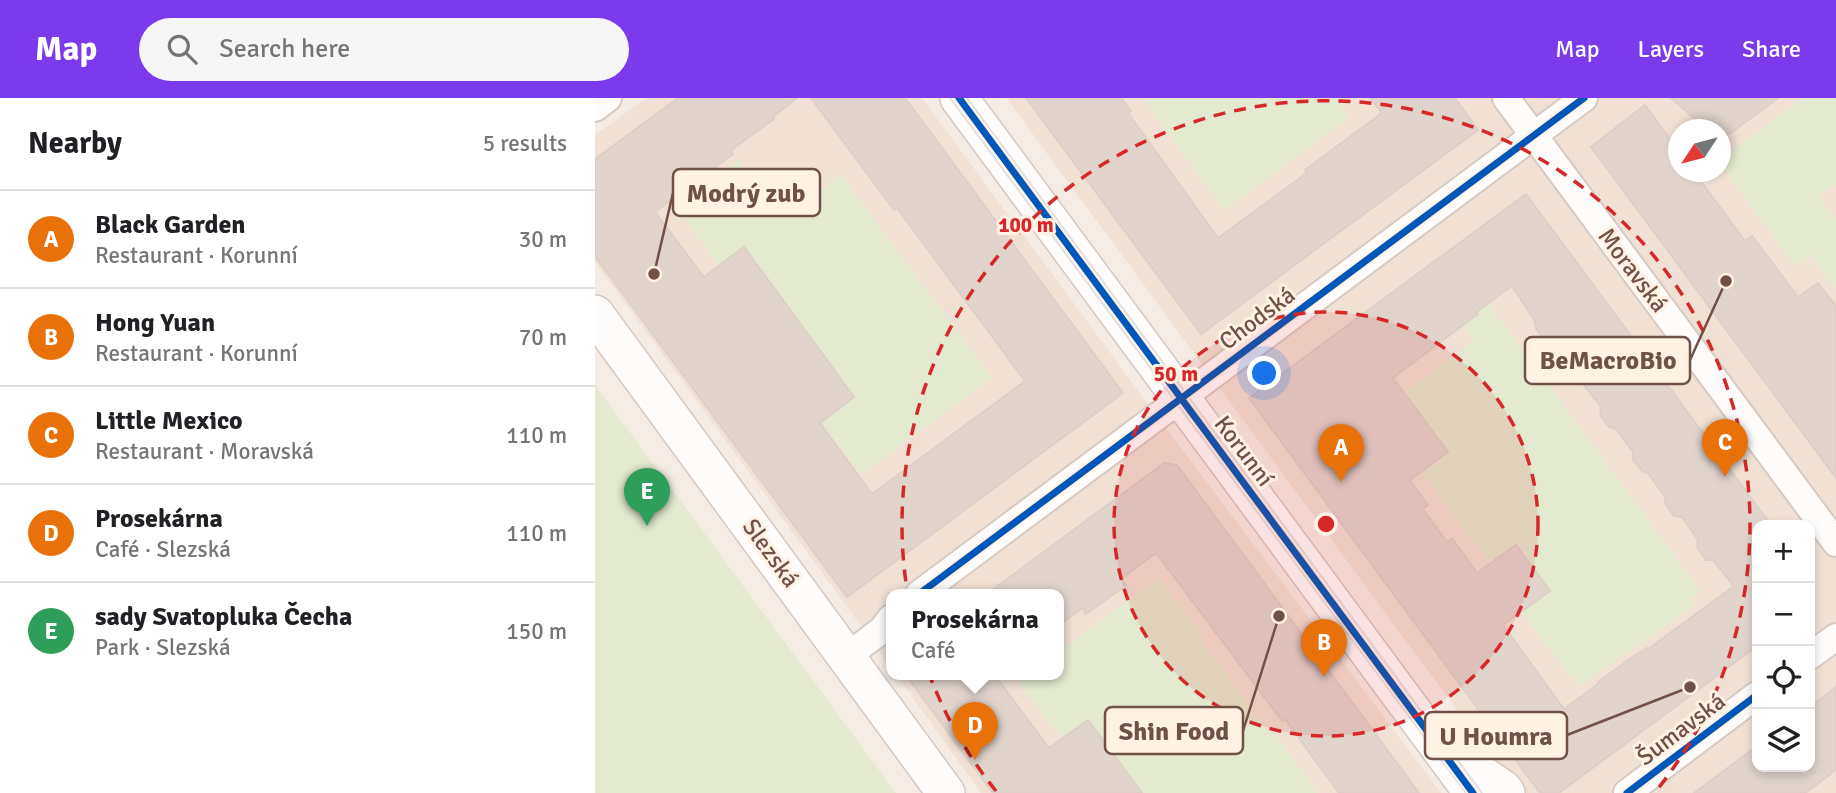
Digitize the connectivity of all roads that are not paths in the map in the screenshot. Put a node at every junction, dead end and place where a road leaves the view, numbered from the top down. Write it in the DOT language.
graph roads {
  1 [pos="608,98"];
  2 [pos="959,98"];
  3 [pos="1506,98"];
  4 [pos="1584,98"];
  5 [pos="595,108"];
  6 [pos="1534,136"];
  7 [pos="595,314"];
  8 [pos="1181,398"];
  9 [pos="1836,543"];
  10 [pos="926,589"];
  11 [pos="886,625"];
  12 [pos="1836,636"];
  13 [pos="1815,652"];
  14 [pos="845,657"];
  15 [pos="1752,699"];
  16 [pos="1439,747"];
  17 [pos="946,793"];
  18 [pos="1473,793"];
  19 [pos="1506,793"];
  20 [pos="1627,793"];
  1 -- 5 [label="street"];
  2 -- 8 [label="street, Korunní"];
  3 -- 6 [label="street, Moravská"];
  4 -- 6 [label="street, Chodská"];
  6 -- 8 [label="street, Chodská"];
  6 -- 9 [label="street, Moravská"];
  7 -- 14 [label="street, Slezská"];
  8 -- 10 [label="street, Chodská"];
  8 -- 16 [label="street, Korunní"];
  11 -- 14 [label="street"];
  12 -- 13 [label="street"];
  14 -- 17 [label="street, Slezská"];
  15 -- 20 [label="street, Šumavská"];
  16 -- 18 [label="street, Korunní"];
  16 -- 19 [label="street, Korunní"];
}
